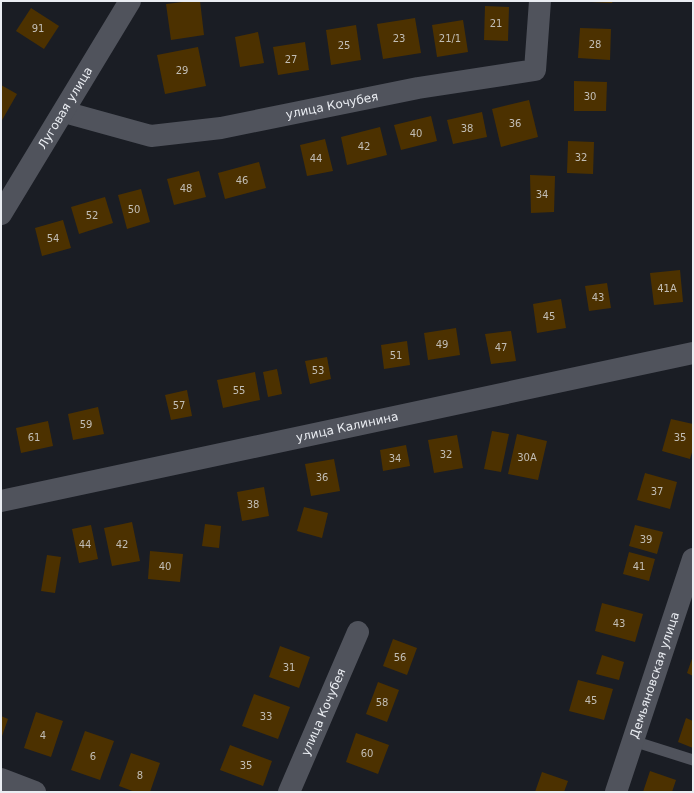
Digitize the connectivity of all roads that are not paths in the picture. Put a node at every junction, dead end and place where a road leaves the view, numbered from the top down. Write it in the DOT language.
graph roads {
  1 [pos="130,1"];
  2 [pos="540,1"];
  3 [pos="64,112"];
  4 [pos="1,214"];
  5 [pos="693,353"];
  6 [pos="1,501"];
  7 [pos="693,559"];
  8 [pos="358,632"];
  9 [pos="633,740"];
  10 [pos="693,760"];
  11 [pos="1,779"];
  12 [pos="35,792"];
  13 [pos="289,792"];
  14 [pos="616,792"];
  1 -- 3 [label="street, Луговая улица"];
  2 -- 3 [label="street, улица Кочубея"];
  3 -- 4 [label="street, Луговая улица"];
  5 -- 6 [label="street, улица Калинина"];
  7 -- 9 [label="street, Демьяновская улица"];
  8 -- 13 [label="street, улица Кочубея"];
  9 -- 10 [label="lane"];
  9 -- 14 [label="street, Демьяновская улица"];
  11 -- 12 [label="street"];
}
